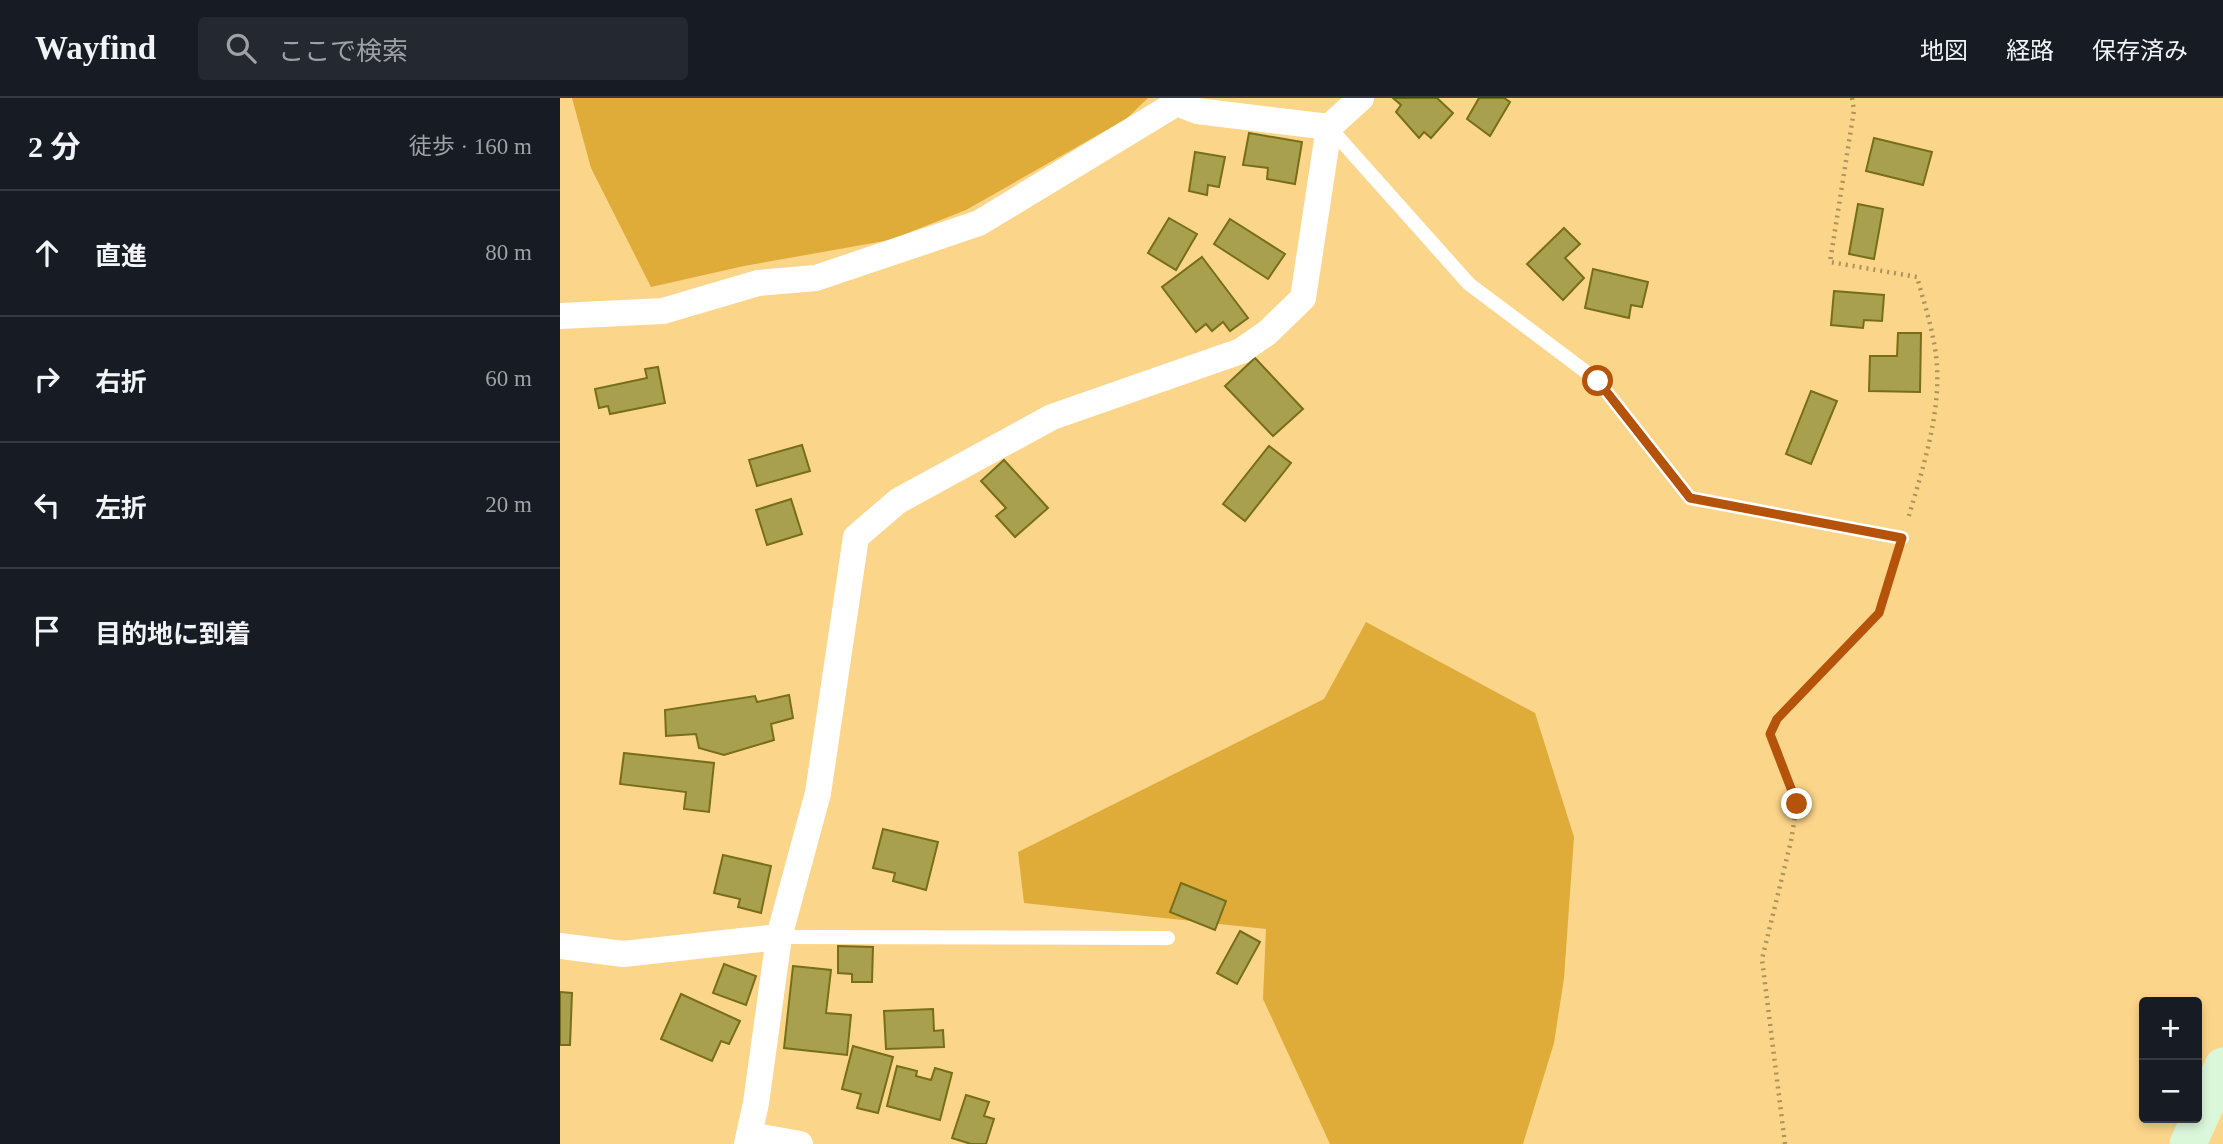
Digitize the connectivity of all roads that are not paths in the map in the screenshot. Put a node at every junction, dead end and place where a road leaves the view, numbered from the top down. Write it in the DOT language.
graph roads {
  1 [pos="1361,98"];
  2 [pos="1178,100"];
  3 [pos="1329,127"];
  4 [pos="560,316"];
  5 [pos="1902,538"];
  6 [pos="779,937"];
  7 [pos="1168,938"];
  8 [pos="560,946"];
  9 [pos="2223,1066"];
  10 [pos="748,1139"];
  11 [pos="800,1144"];
  12 [pos="2188,1144"];
  1 -- 3 [label="street"];
  2 -- 3 [label="street"];
  2 -- 4 [label="street"];
  3 -- 5 [label="lane"];
  3 -- 6 [label="street"];
  6 -- 7 [label="lane"];
  6 -- 8 [label="street"];
  6 -- 10 [label="street"];
  9 -- 12 [label="street"];
  10 -- 11 [label="street"];
}
